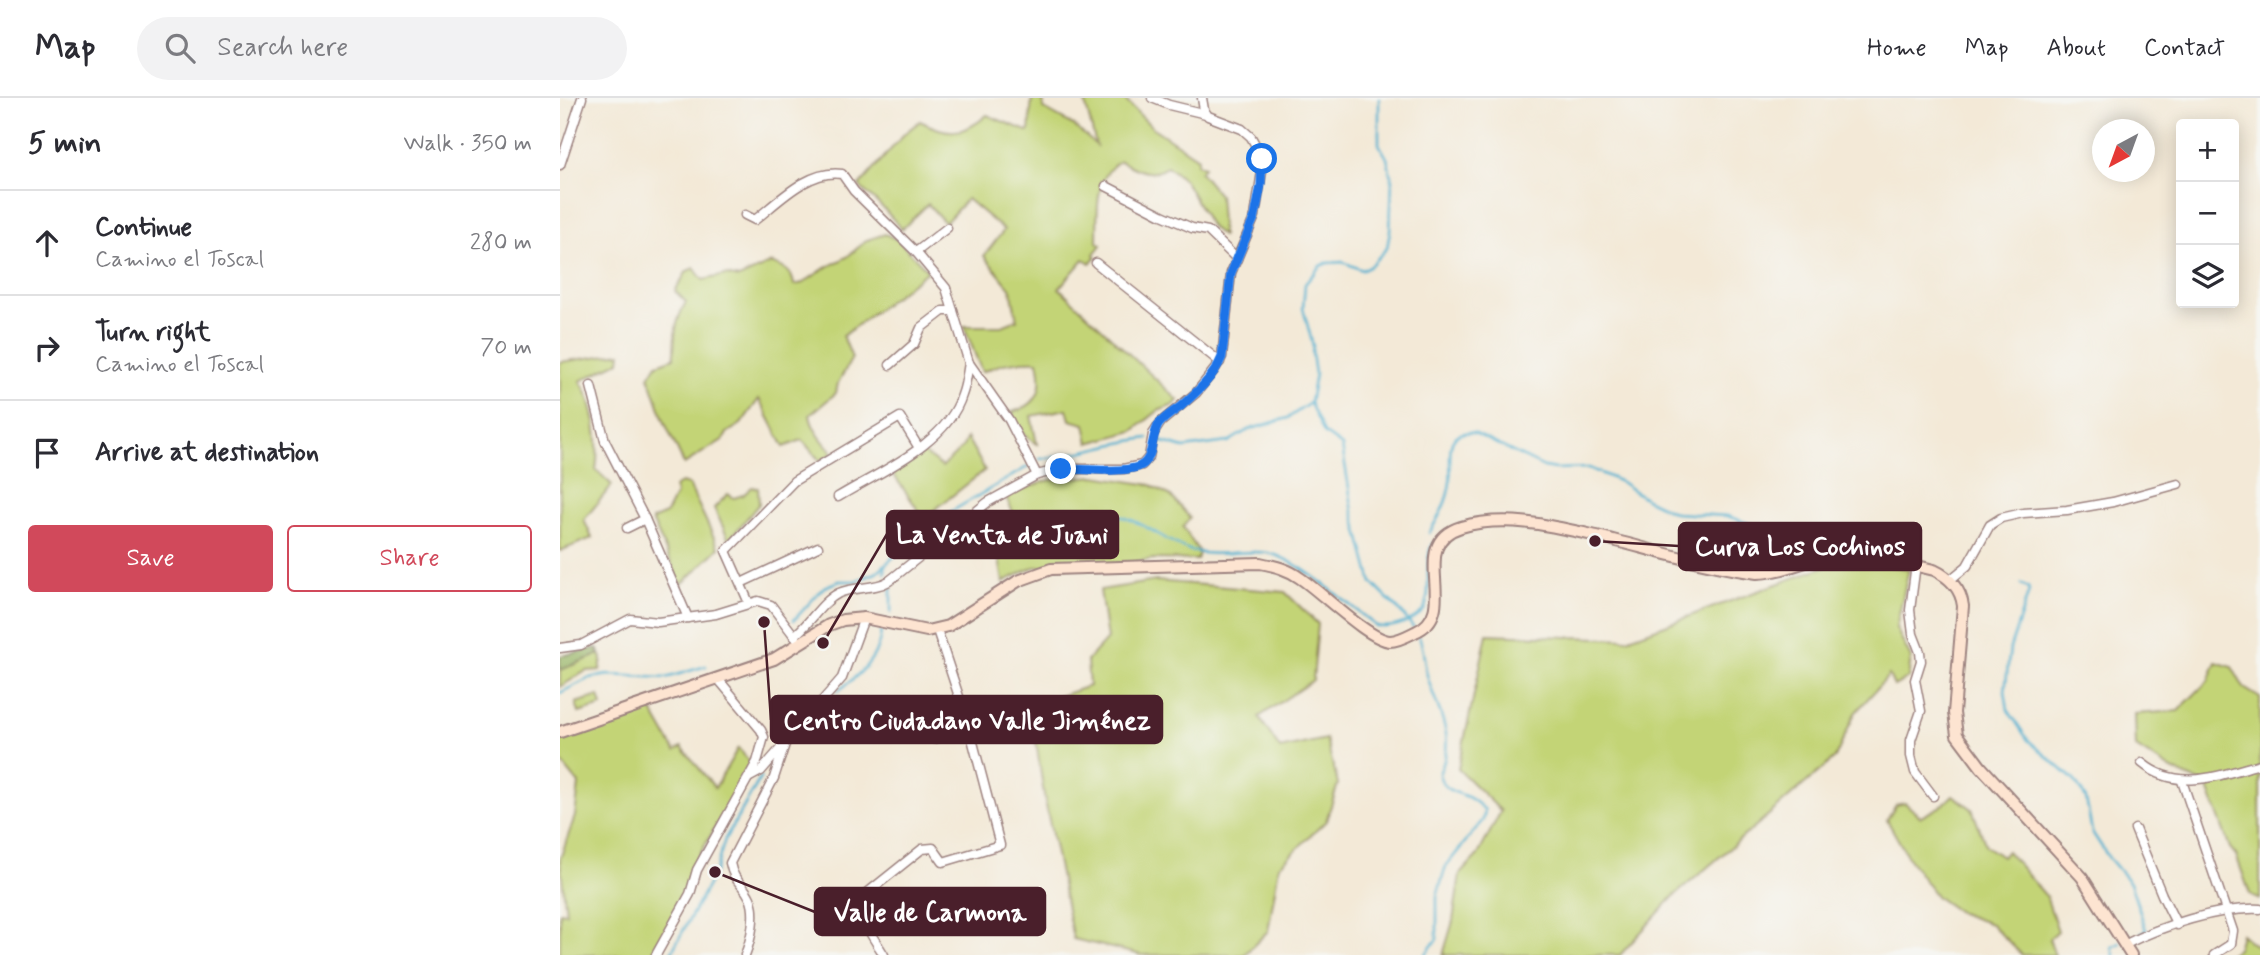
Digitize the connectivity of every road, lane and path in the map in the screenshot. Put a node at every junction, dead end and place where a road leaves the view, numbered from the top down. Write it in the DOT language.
graph roads {
  1 [pos="582,98"];
  2 [pos="1152,98"];
  3 [pos="1202,98"];
  4 [pos="1206,114"];
  5 [pos="560,166"];
  6 [pos="1106,187"];
  7 [pos="745,215"];
  8 [pos="947,228"];
  9 [pos="916,252"];
  10 [pos="1237,259"];
  11 [pos="1096,263"];
  12 [pos="953,311"];
  13 [pos="1220,362"];
  14 [pos="969,363"];
  15 [pos="890,366"];
  16 [pos="591,386"];
  17 [pos="919,448"];
  18 [pos="1037,475"];
  19 [pos="2178,484"];
  20 [pos="838,497"];
  21 [pos="645,519"];
  22 [pos="627,528"];
  23 [pos="818,547"];
  24 [pos="1916,564"];
  25 [pos="1950,580"];
  26 [pos="741,583"];
  27 [pos="749,603"];
  28 [pos="688,618"];
  29 [pos="864,618"];
  30 [pos="937,630"];
  31 [pos="797,640"];
  32 [pos="560,648"];
  33 [pos="718,680"];
  34 [pos="1017,713"];
  35 [pos="969,727"];
  36 [pos="560,732"];
  37 [pos="934,739"];
  38 [pos="785,744"];
  39 [pos="2141,763"];
  40 [pos="2260,764"];
  41 [pos="748,778"];
  42 [pos="2182,781"];
  43 [pos="1933,796"];
  44 [pos="2135,829"];
  45 [pos="2260,909"];
  46 [pos="2226,911"];
  47 [pos="2177,925"];
  48 [pos="2127,950"];
  49 [pos="656,955"];
  50 [pos="745,955"];
  51 [pos="884,955"];
  52 [pos="2214,955"];
  1 -- 5 [label="street"];
  2 -- 4 [label="street"];
  3 -- 4 [label="street"];
  4 -- 10 [label="street"];
  6 -- 10 [label="street"];
  7 -- 9 [label="street"];
  8 -- 9 [label="street"];
  9 -- 12 [label="street"];
  10 -- 13 [label="street"];
  11 -- 13 [label="street"];
  12 -- 14 [label="street"];
  12 -- 15 [label="street"];
  13 -- 18 [label="street"];
  14 -- 17 [label="street"];
  14 -- 18 [label="street"];
  16 -- 21 [label="street"];
  17 -- 20 [label="street"];
  17 -- 26 [label="street"];
  18 -- 31 [label="street"];
  19 -- 25 [label="street"];
  21 -- 22 [label="street"];
  21 -- 28 [label="street"];
  23 -- 26 [label="street"];
  24 -- 25 [label="main road"];
  24 -- 30 [label="main road"];
  24 -- 43 [label="street"];
  25 -- 48 [label="main road"];
  26 -- 27 [label="street"];
  27 -- 28 [label="street"];
  27 -- 31 [label="street"];
  28 -- 32 [label="street"];
  29 -- 30 [label="main road"];
  29 -- 31 [label="main road"];
  29 -- 38 [label="street"];
  30 -- 35 [label="street"];
  31 -- 33 [label="main road"];
  33 -- 36 [label="main road"];
  33 -- 41 [label="street"];
  34 -- 35 [label="street"];
  35 -- 37 [label="street"];
  35 -- 51 [label="street"];
  38 -- 41 [label="street"];
  38 -- 50 [label="street"];
  39 -- 42 [label="street"];
  40 -- 42 [label="street"];
  41 -- 49 [label="street"];
  42 -- 46 [label="street"];
  44 -- 47 [label="street"];
  45 -- 46 [label="street"];
  46 -- 47 [label="street"];
  46 -- 52 [label="street"];
  47 -- 48 [label="street"];
}
